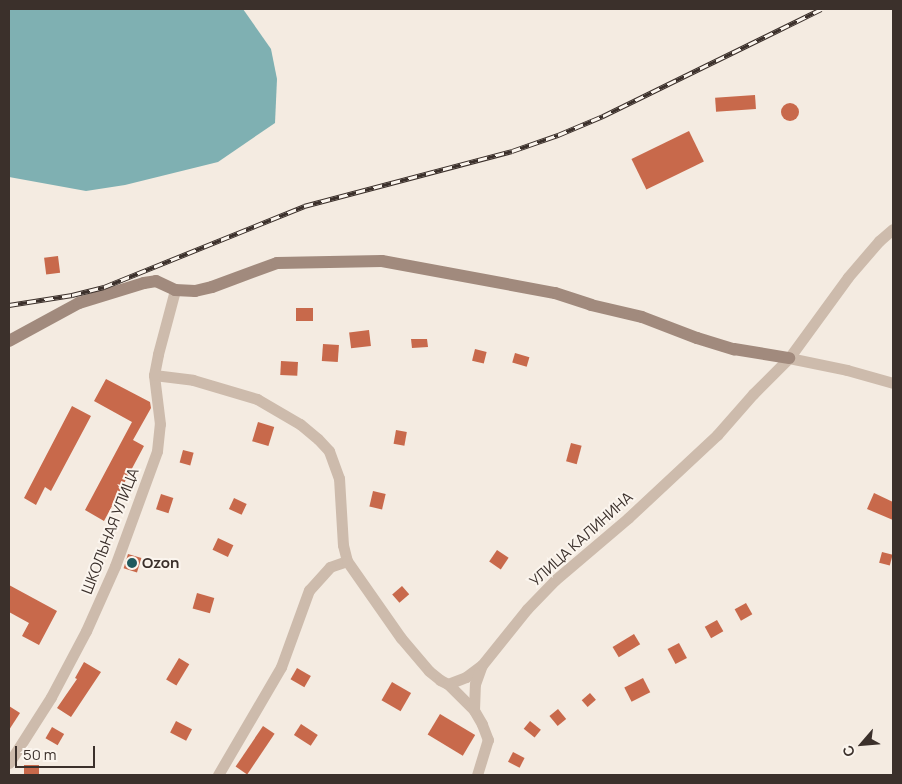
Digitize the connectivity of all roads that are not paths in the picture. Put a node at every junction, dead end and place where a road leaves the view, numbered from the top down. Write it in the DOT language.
graph roads {
  1 [pos="893,229"];
  2 [pos="175,290"];
  3 [pos="9,341"];
  4 [pos="789,358"];
  5 [pos="154,375"];
  6 [pos="893,383"];
  7 [pos="347,561"];
  8 [pos="482,665"];
  9 [pos="448,684"];
  10 [pos="474,710"];
  11 [pos="9,763"];
  12 [pos="218,775"];
  13 [pos="478,775"];
  1 -- 4 [label="street, УЛИЦА КАЛИНИНА"];
  2 -- 3 [label="street"];
  2 -- 4 [label="street"];
  2 -- 5 [label="street, ШКОЛЬНАЯ УЛИЦА"];
  4 -- 6 [label="street"];
  4 -- 8 [label="street, УЛИЦА КАЛИНИНА"];
  5 -- 7 [label="street"];
  5 -- 11 [label="street, ШКОЛЬНАЯ УЛИЦА"];
  7 -- 9 [label="street"];
  7 -- 12 [label="street"];
  8 -- 9 [label="street"];
  8 -- 10 [label="street, УЛИЦА КАЛИНИНА"];
  9 -- 10 [label="street"];
  10 -- 13 [label="street, УЛИЦА КАЛИНИНА"];
}
